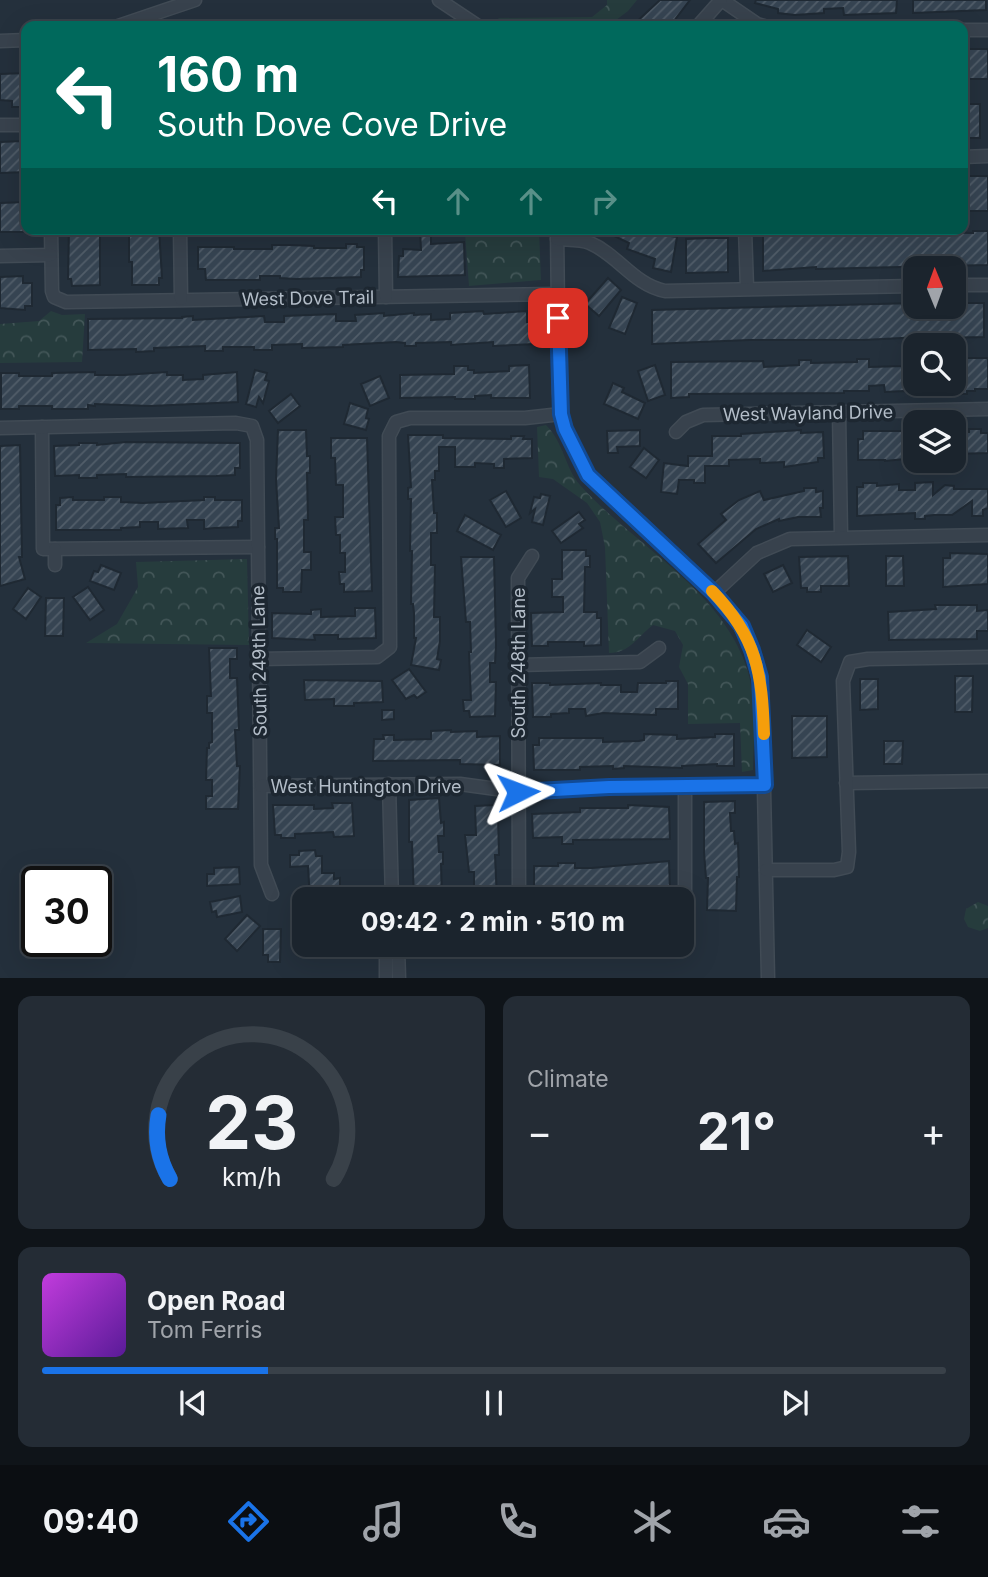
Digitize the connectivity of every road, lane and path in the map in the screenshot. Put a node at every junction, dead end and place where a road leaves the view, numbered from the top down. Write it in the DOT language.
graph roads {
  1 [pos="195,0"];
  2 [pos="721,0"];
  3 [pos="442,1"];
  4 [pos="133,21"];
  5 [pos="471,21"];
  6 [pos="702,21"];
  7 [pos="752,21"];
  8 [pos="968,30"];
  9 [pos="988,30"];
  10 [pos="21,40"];
  11 [pos="0,41"];
  12 [pos="0,125"];
  13 [pos="21,125"];
  14 [pos="988,156"];
  15 [pos="968,157"];
  16 [pos="51,235"];
  17 [pos="180,235"];
  18 [pos="385,235"];
  19 [pos="557,235"];
  20 [pos="561,235"];
  21 [pos="745,235"];
  22 [pos="51,255"];
  23 [pos="0,256"];
  24 [pos="966,285"];
  25 [pos="988,285"];
  26 [pos="903,286"];
  27 [pos="747,288"];
  28 [pos="557,294"];
  29 [pos="386,297"];
  30 [pos="181,299"];
  31 [pos="988,409"];
  32 [pos="839,412"];
  33 [pos="561,414"];
  34 [pos="42,427"];
  35 [pos="0,428"];
  36 [pos="676,432"];
  37 [pos="988,535"];
  38 [pos="841,536"];
  39 [pos="258,547"];
  40 [pos="49,549"];
  41 [pos="532,556"];
  42 [pos="55,565"];
  43 [pos="714,593"];
  44 [pos="659,648"];
  45 [pos="988,657"];
  46 [pos="258,659"];
  47 [pos="518,665"];
  48 [pos="988,781"];
  49 [pos="846,783"];
  50 [pos="389,784"];
  51 [pos="765,785"];
  52 [pos="261,786"];
  53 [pos="685,786"];
  54 [pos="518,792"];
  55 [pos="766,870"];
  56 [pos="392,887"];
  57 [pos="519,887"];
  58 [pos="685,887"];
  59 [pos="272,894"];
  60 [pos="386,957"];
  61 [pos="398,957"];
  62 [pos="386,978"];
  63 [pos="399,978"];
  64 [pos="768,978"];
  1 -- 4 [label="street"];
  2 -- 6 [label="street"];
  2 -- 7 [label="street"];
  3 -- 5 [label="street"];
  8 -- 9 [label="street"];
  10 -- 11 [label="street"];
  12 -- 13 [label="street"];
  14 -- 15 [label="street"];
  16 -- 22 [label="street"];
  17 -- 30 [label="street"];
  18 -- 29 [label="street"];
  19 -- 28 [label="street"];
  20 -- 27 [label="street"];
  21 -- 27 [label="street"];
  22 -- 23 [label="street"];
  22 -- 30 [label="street, West Dove Trail"];
  24 -- 25 [label="street"];
  26 -- 27 [label="street"];
  28 -- 29 [label="street, West Dove Trail"];
  28 -- 33 [label="street"];
  29 -- 30 [label="street, West Dove Trail"];
  31 -- 32 [label="street, West Wayland Drive"];
  32 -- 36 [label="street, West Wayland Drive"];
  32 -- 38 [label="street"];
  33 -- 43 [label="street"];
  33 -- 46 [label="street"];
  34 -- 35 [label="street"];
  34 -- 39 [label="street, South 249th Lane"];
  34 -- 40 [label="street"];
  37 -- 38 [label="street"];
  38 -- 43 [label="street"];
  39 -- 40 [label="street"];
  39 -- 46 [label="street, South 249th Lane"];
  40 -- 42 [label="street"];
  41 -- 47 [label="street, South 248th Lane"];
  43 -- 51 [label="street"];
  44 -- 47 [label="street"];
  45 -- 49 [label="street"];
  46 -- 52 [label="street, South 249th Lane"];
  47 -- 54 [label="street, South 248th Lane"];
  48 -- 49 [label="street"];
  49 -- 55 [label="street"];
  50 -- 52 [label="street, West Huntington Drive"];
  50 -- 54 [label="street, West Huntington Drive"];
  50 -- 56 [label="street"];
  51 -- 53 [label="street, West Huntington Drive"];
  51 -- 55 [label="street"];
  52 -- 59 [label="street, South 249th Lane"];
  53 -- 54 [label="street, West Huntington Drive"];
  53 -- 58 [label="street"];
  54 -- 57 [label="street, South 248th Lane"];
  55 -- 64 [label="street"];
  60 -- 62 [label="street"];
  61 -- 63 [label="street"];
}
